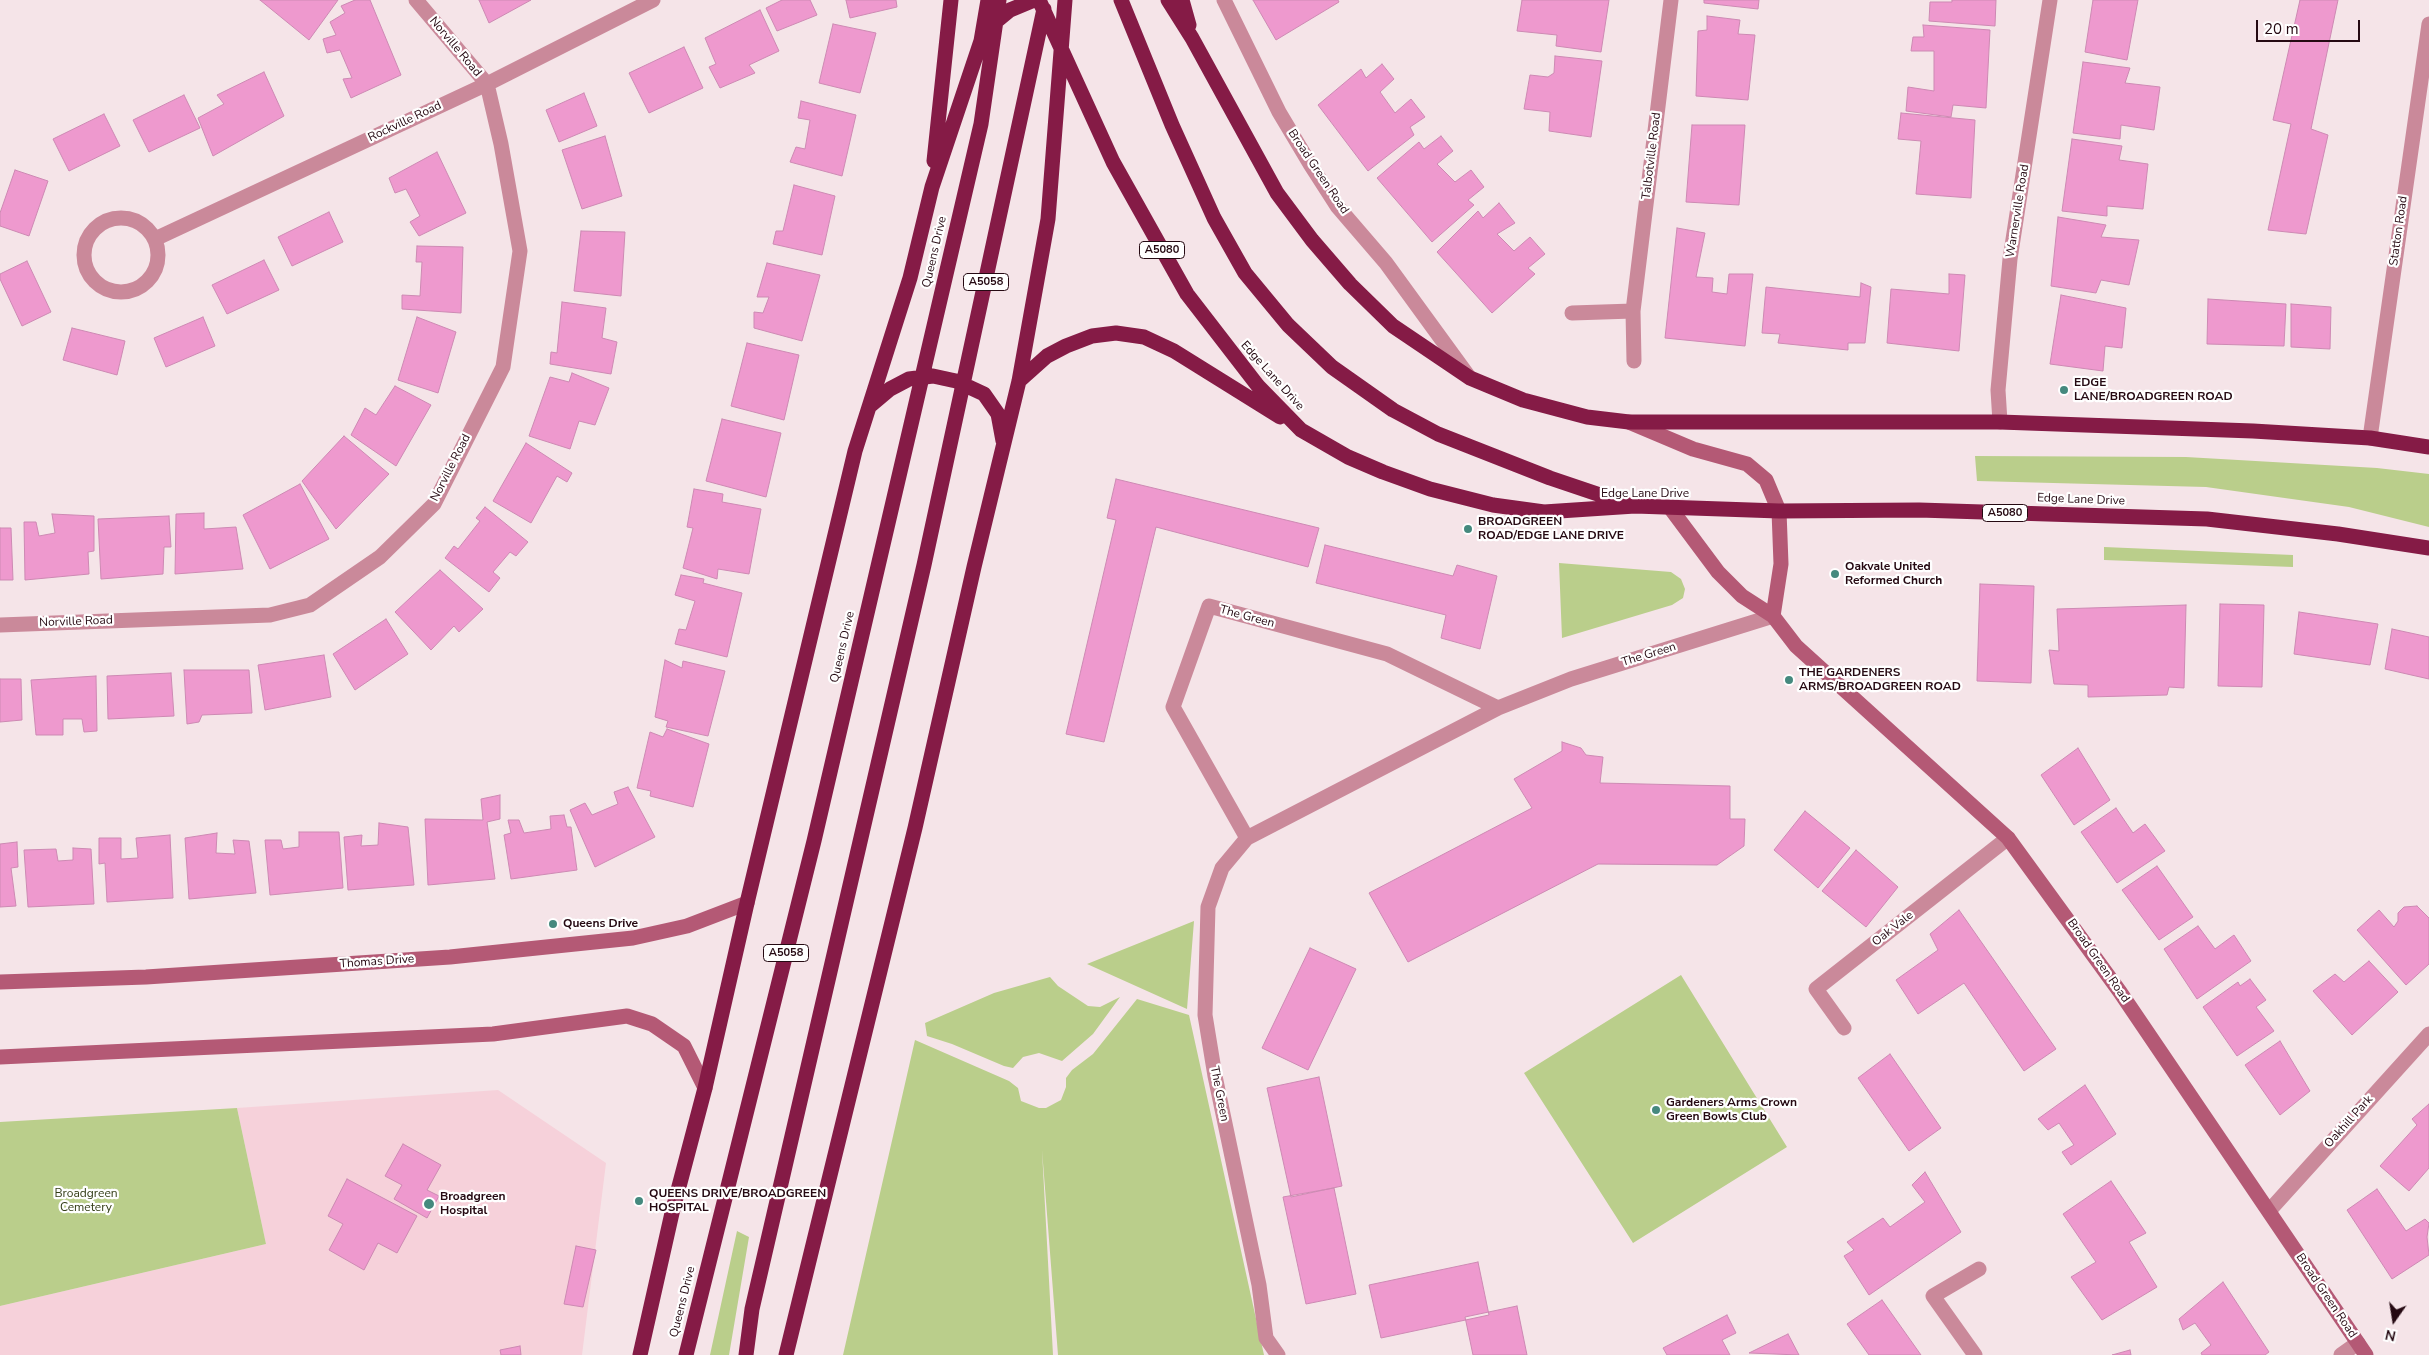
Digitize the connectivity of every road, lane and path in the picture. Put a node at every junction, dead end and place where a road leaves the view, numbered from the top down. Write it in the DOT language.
graph roads {
  1 [pos="416,0"];
  2 [pos="653,0"];
  3 [pos="951,0"];
  4 [pos="988,0"];
  5 [pos="999,0"];
  6 [pos="1034,0"];
  7 [pos="1039,0"];
  8 [pos="1046,0"];
  9 [pos="1065,0"];
  10 [pos="1121,0"];
  11 [pos="1224,0"];
  12 [pos="1671,0"];
  13 [pos="2050,0"];
  14 [pos="1170,1"];
  15 [pos="2429,24"];
  16 [pos="982,41"];
  17 [pos="1061,47"];
  18 [pos="487,84"];
  19 [pos="932,187"];
  20 [pos="155,239"];
  21 [pos="1633,311"];
  22 [pos="1572,313"];
  23 [pos="1634,361"];
  24 [pos="1470,378"];
  25 [pos="1019,381"];
  26 [pos="870,406"];
  27 [pos="1629,422"];
  28 [pos="2000,422"];
  29 [pos="1301,430"];
  30 [pos="2370,438"];
  31 [pos="1004,446"];
  32 [pos="2429,447"];
  33 [pos="1635,506"];
  34 [pos="1671,509"];
  35 [pos="1779,511"];
  36 [pos="2429,548"];
  37 [pos="1773,616"];
  38 [pos="0,625"];
  39 [pos="1498,708"];
  40 [pos="1248,838"];
  41 [pos="2008,838"];
  42 [pos="747,902"];
  43 [pos="0,982"];
  44 [pos="1844,1028"];
  45 [pos="2429,1034"];
  46 [pos="0,1057"];
  47 [pos="705,1088"];
  48 [pos="2269,1211"];
  49 [pos="1979,1268"];
  50 [pos="2362,1349"];
  51 [pos="640,1355"];
  52 [pos="686,1355"];
  53 [pos="746,1355"];
  54 [pos="786,1355"];
  55 [pos="1278,1355"];
  56 [pos="1975,1355"];
  57 [pos="2341,1355"];
  1 -- 18 [label="street, Norville Road"];
  2 -- 18 [label="street, Rockville Road"];
  3 -- 19 [label="highway"];
  4 -- 16 [label="highway"];
  5 -- 52 [label="highway, Queens Drive / A5058"];
  6 -- 16 [label="highway"];
  7 -- 17 [label="highway, A5080"];
  8 -- 53 [label="highway, A5058"];
  9 -- 17 [label="highway"];
  10 -- 33 [label="highway"];
  11 -- 24 [label="street, Broad Green Road"];
  12 -- 21 [label="street, Talbotville Road"];
  13 -- 28 [label="street, Warnerville Road"];
  14 -- 24 [label="highway"];
  15 -- 30 [label="street, Statton Road"];
  16 -- 19 [label="highway"];
  17 -- 25 [label="highway"];
  17 -- 29 [label="highway, Edge Lane Drive / A5080"];
  18 -- 20 [label="street, Rockville Road"];
  18 -- 38 [label="street, Norville Road"];
  19 -- 26 [label="highway"];
  20 -- 20 [label="street"];
  21 -- 22 [label="street"];
  21 -- 23 [label="street, Talbotville Road"];
  24 -- 27 [label="highway"];
  25 -- 29 [label="highway"];
  25 -- 31 [label="highway"];
  26 -- 31 [label="highway"];
  26 -- 42 [label="highway"];
  27 -- 28 [label="highway"];
  27 -- 35 [label="street"];
  28 -- 30 [label="highway"];
  29 -- 33 [label="highway, Edge Lane Drive / A5080"];
  30 -- 32 [label="highway"];
  31 -- 54 [label="highway"];
  33 -- 34 [label="highway, Edge Lane Drive / A5080"];
  34 -- 35 [label="highway, Edge Lane Drive / A5080"];
  34 -- 37 [label="street, Broad Green Road"];
  35 -- 36 [label="highway, Edge Lane Drive / A5080"];
  35 -- 37 [label="street"];
  37 -- 39 [label="street, The Green"];
  37 -- 41 [label="street, Broad Green Road"];
  39 -- 40 [label="street, The Green"];
  39 -- 40 [label="street, The Green"];
  40 -- 55 [label="street, The Green"];
  41 -- 44 [label="street, Oak Vale"];
  41 -- 48 [label="street, Broad Green Road"];
  42 -- 43 [label="street, Thomas Drive"];
  42 -- 47 [label="highway"];
  45 -- 48 [label="street, Oakhill Park"];
  46 -- 47 [label="street"];
  47 -- 51 [label="highway"];
  48 -- 50 [label="street, Broad Green Road"];
  49 -- 56 [label="street"];
  50 -- 57 [label="street"];
}
